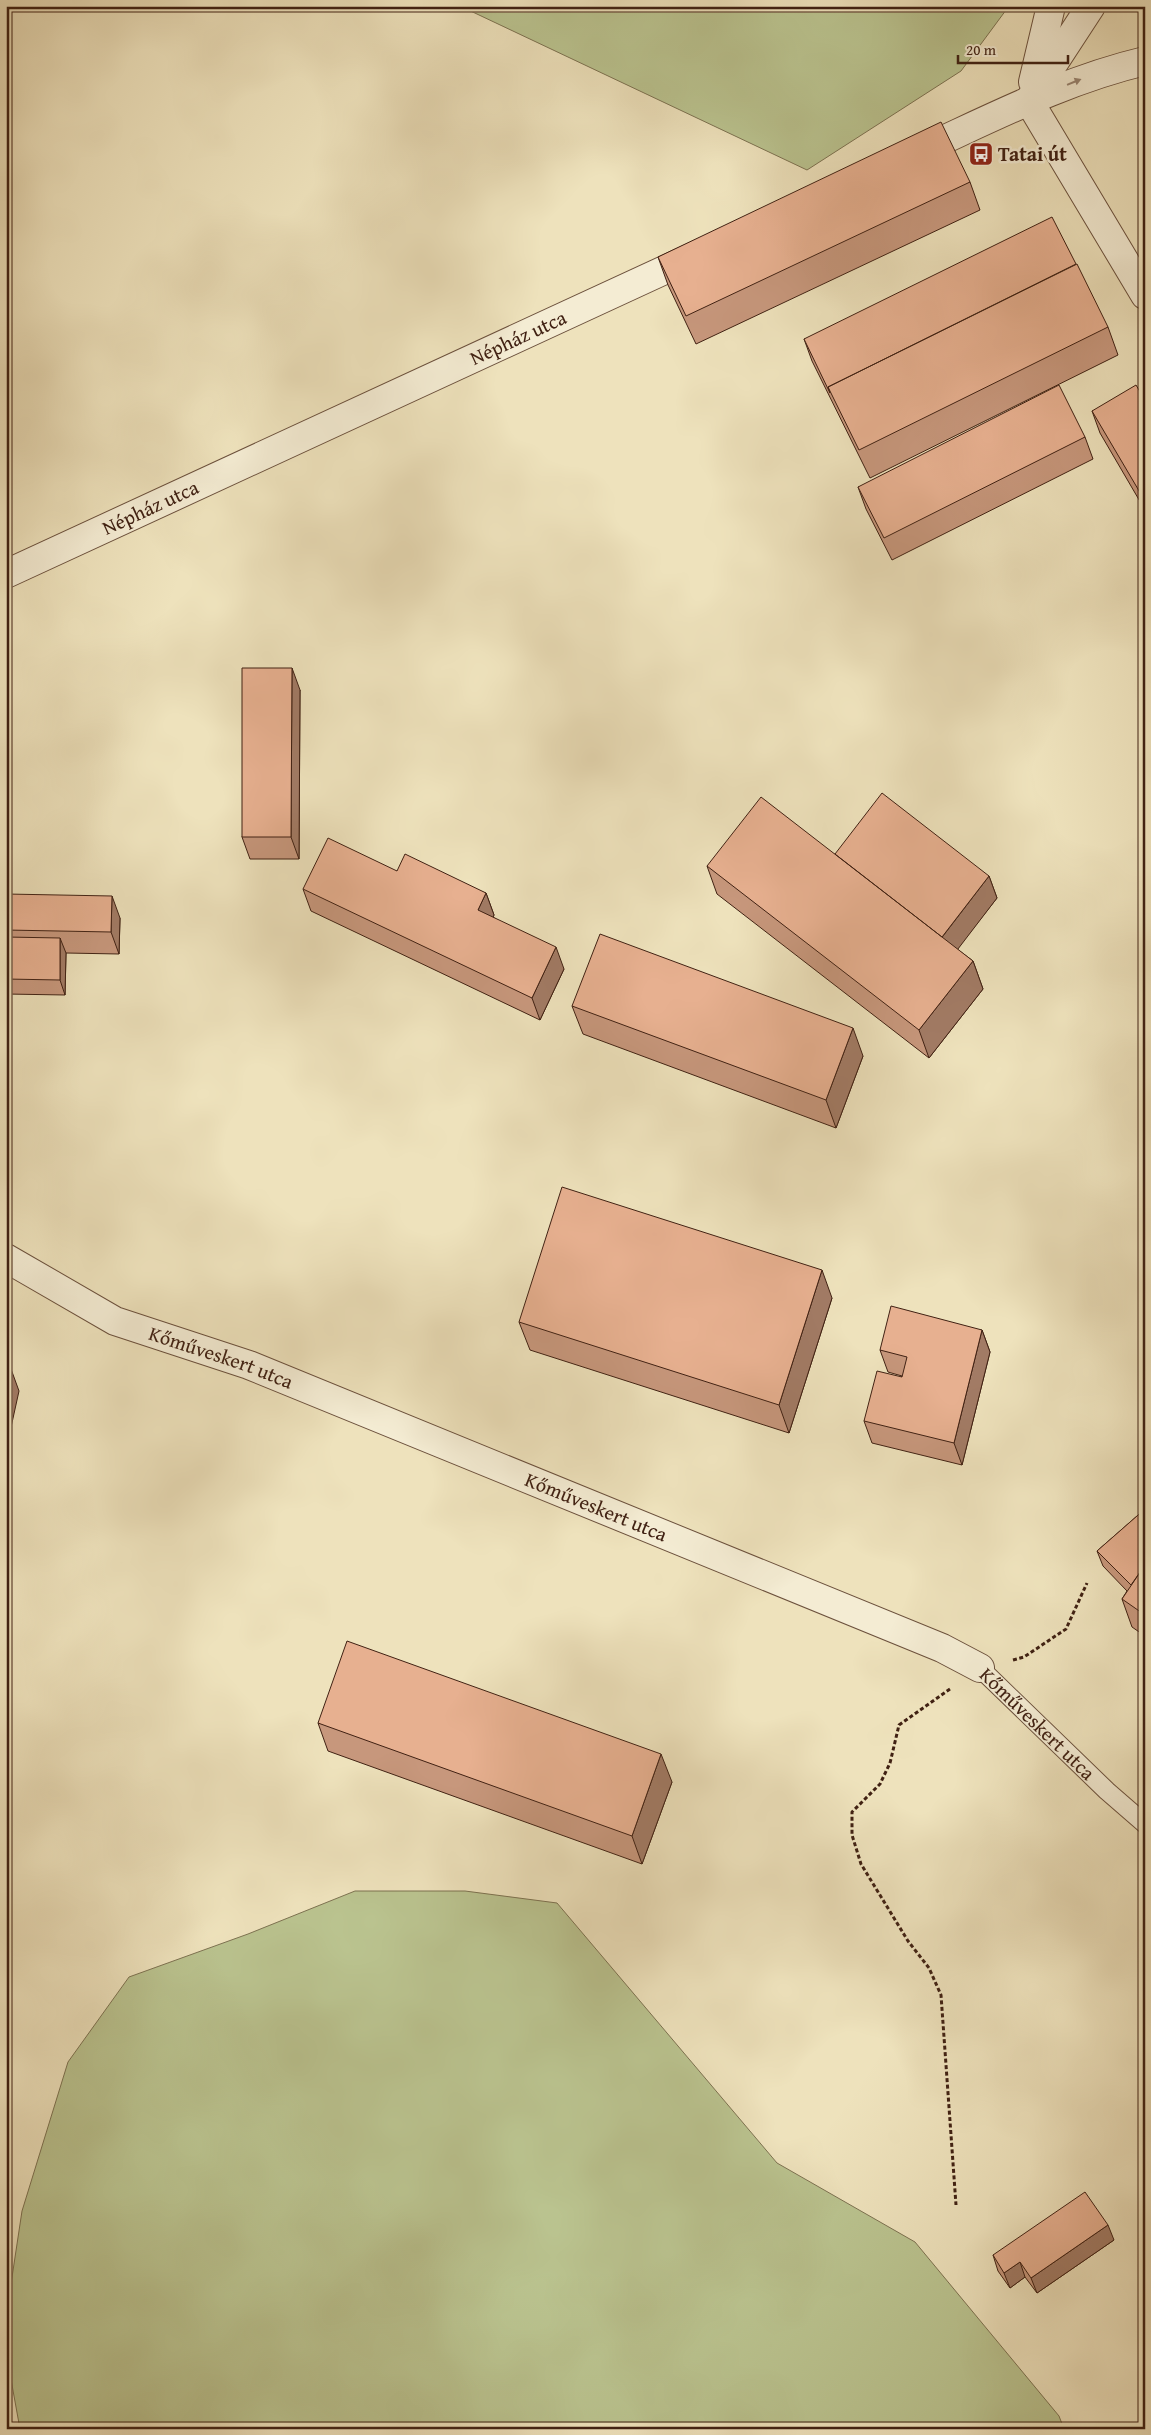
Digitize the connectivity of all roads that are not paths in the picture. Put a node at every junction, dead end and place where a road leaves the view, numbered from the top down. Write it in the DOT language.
graph roads {
  1 [pos="1051,6"];
  2 [pos="1091,6"];
  3 [pos="1145,61"];
  4 [pos="1029,101"];
  5 [pos="893,164"];
  6 [pos="722,243"];
  7 [pos="1145,294"];
  8 [pos="6,574"];
  9 [pos="6,1258"];
  10 [pos="980,1668"];
  11 [pos="1145,1824"];
  1 -- 4 [label="street"];
  2 -- 4 [label="street"];
  4 -- 3 [label="street, one-way"];
  4 -- 5 [label="street"];
  4 -- 7 [label="street"];
  6 -- 8 [label="street, Népház utca"];
  9 -- 10 [label="street, Kőműveskert utca"];
  10 -- 11 [label="lane, Kőműveskert utca"];
}
